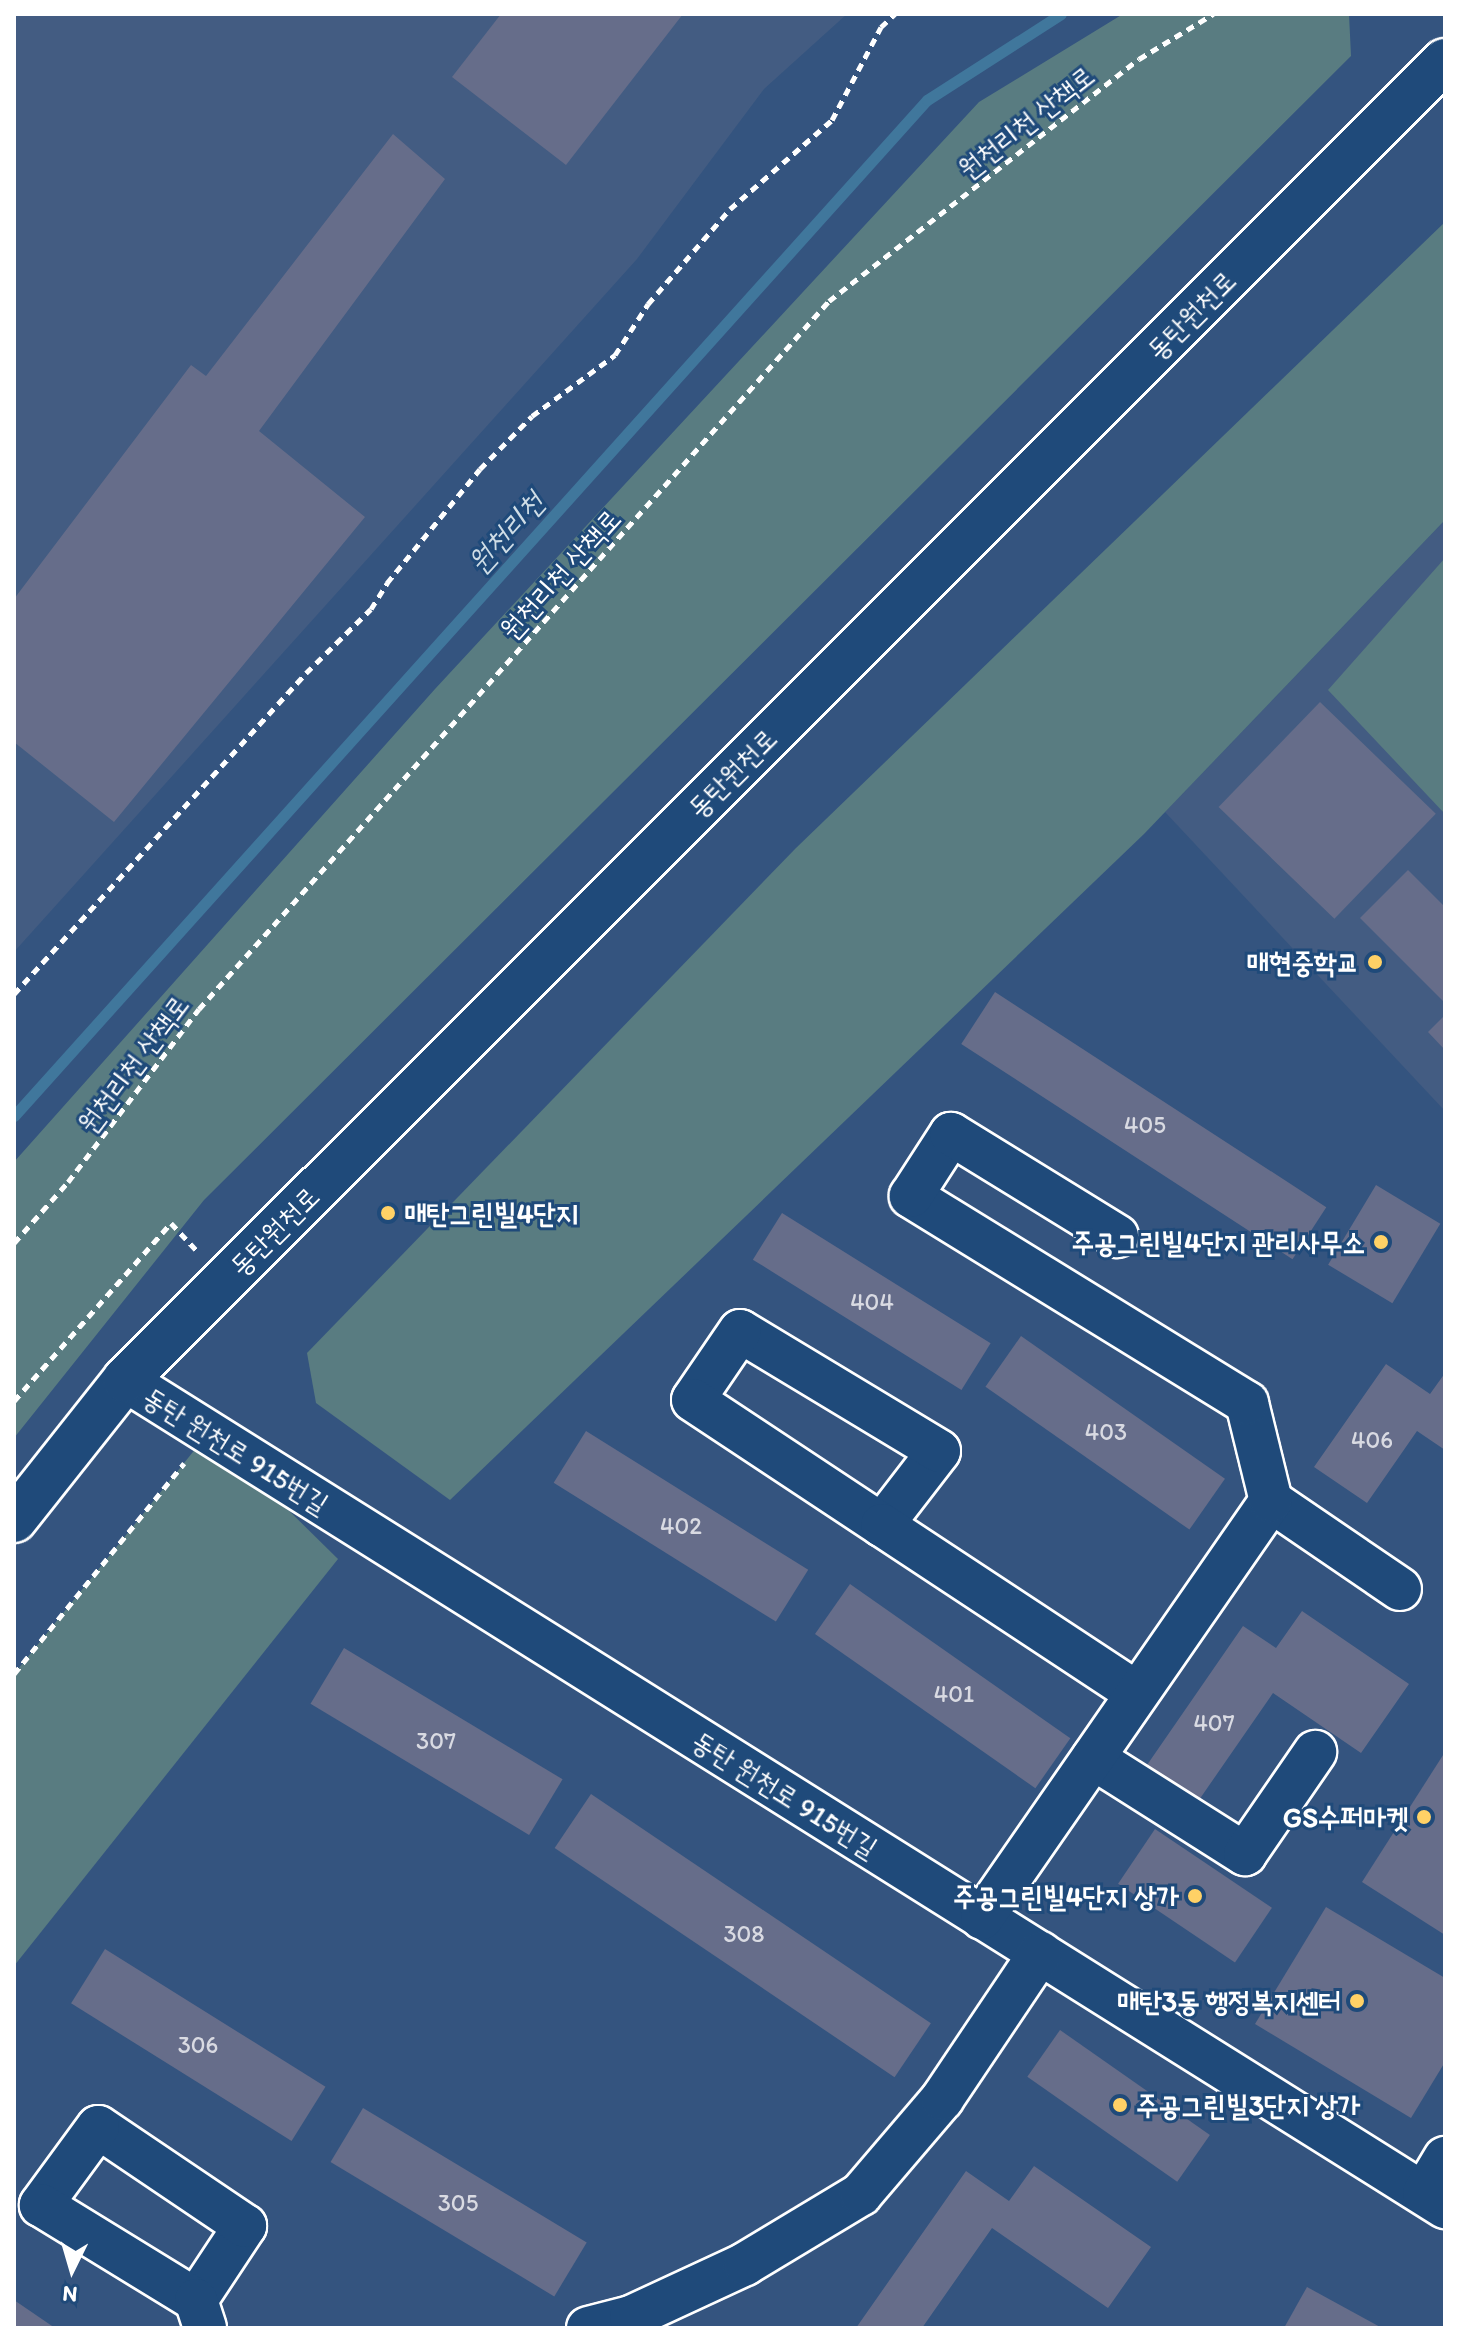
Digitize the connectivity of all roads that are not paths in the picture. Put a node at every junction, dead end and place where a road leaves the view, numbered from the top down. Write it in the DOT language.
graph roads {
  1 [pos="1445,61"];
  2 [pos="1117,1236"];
  3 [pos="125,1380"];
  4 [pos="1271,1501"];
  5 [pos="20,1509"];
  6 [pos="882,1525"];
  7 [pos="1400,1589"];
  8 [pos="1137,1693"];
  9 [pos="1315,1752"];
  10 [pos="1093,1758"];
  11 [pos="982,1918"];
  12 [pos="1040,1953"];
  13 [pos="1445,2158"];
  14 [pos="1434,2200"];
  15 [pos="200,2314"];
  16 [pos="588,2328"];
  1 -- 3 [label="main road, 동탄원천로"];
  2 -- 4 [label="street"];
  3 -- 5 [label="main road, 동탄원천로"];
  3 -- 11 [label="street, 동탄 원천로 915번길"];
  4 -- 7 [label="street"];
  4 -- 8 [label="street"];
  6 -- 6 [label="street"];
  6 -- 8 [label="street"];
  8 -- 10 [label="street"];
  9 -- 10 [label="street"];
  10 -- 11 [label="street"];
  11 -- 12 [label="street, 동탄 원천로 915번길"];
  12 -- 14 [label="street, 동탄 원천로 915번길"];
  12 -- 16 [label="street"];
  13 -- 14 [label="street"];
  15 -- 15 [label="street"];
}
